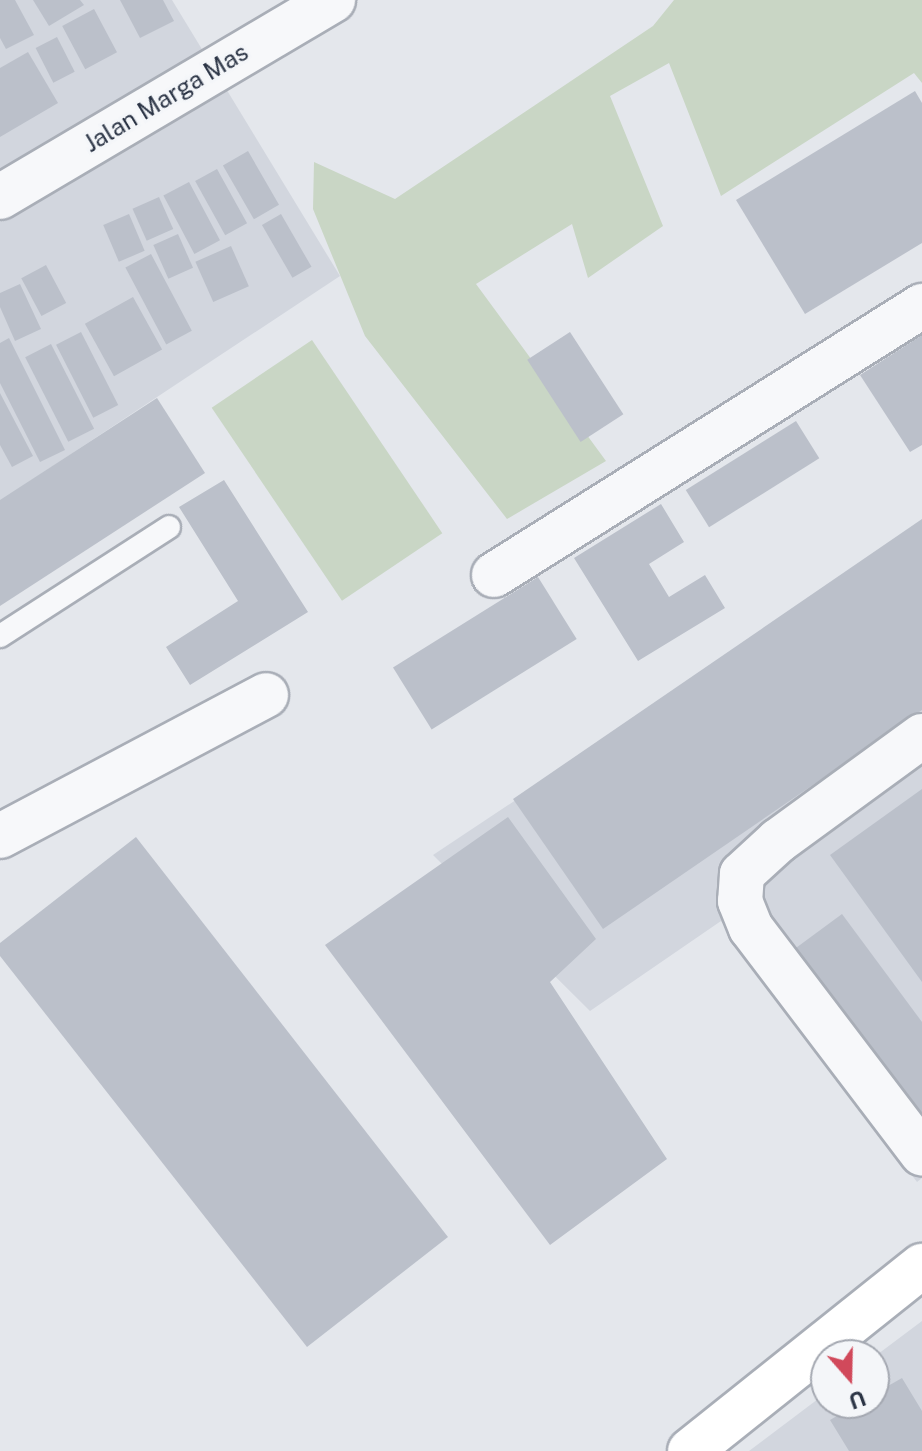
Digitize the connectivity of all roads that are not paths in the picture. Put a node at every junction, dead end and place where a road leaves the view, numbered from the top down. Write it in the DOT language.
graph roads {
  1 [pos="333,0"];
  2 [pos="0,197"];
  3 [pos="922,306"];
  4 [pos="169,527"];
  5 [pos="494,575"];
  6 [pos="0,636"];
  7 [pos="266,695"];
  8 [pos="922,736"];
  9 [pos="0,836"];
  10 [pos="922,1153"];
  11 [pos="922,1267"];
  12 [pos="690,1451"];
  1 -- 2 [label="street, Jalan Marga Mas"];
  3 -- 5 [label="street"];
  4 -- 6 [label="lane"];
  7 -- 9 [label="street"];
  8 -- 10 [label="street"];
  11 -- 12 [label="highway"];
}
